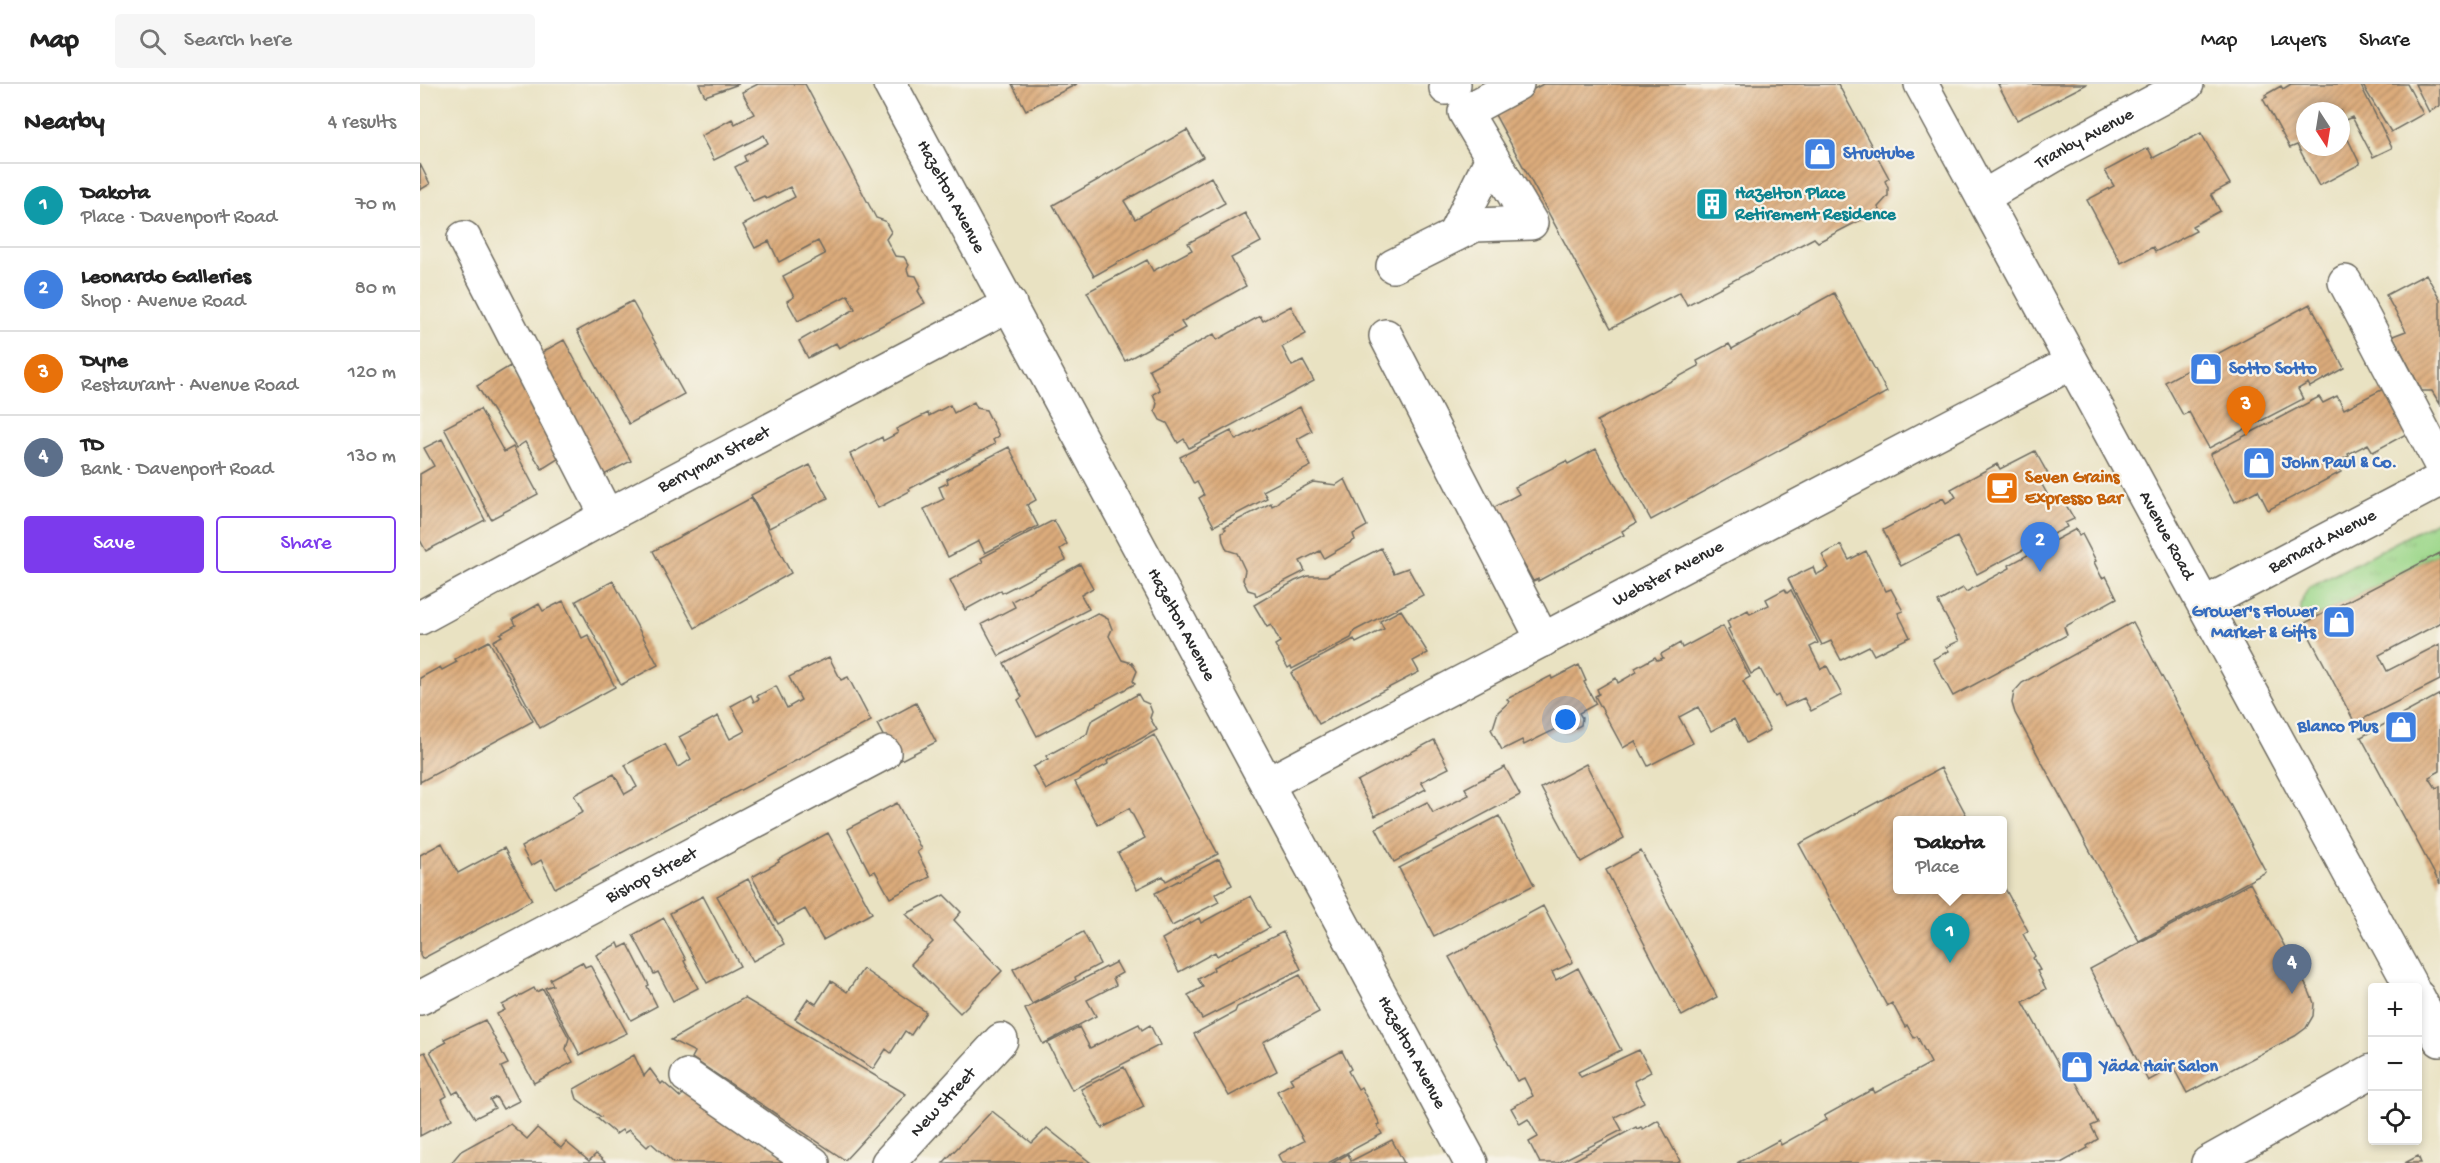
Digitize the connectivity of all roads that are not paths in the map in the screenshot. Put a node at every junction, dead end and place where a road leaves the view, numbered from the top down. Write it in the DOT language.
graph roads {
  1 [pos="890,84"];
  2 [pos="1517,84"];
  3 [pos="1921,84"];
  4 [pos="2187,84"];
  5 [pos="1492,158"];
  6 [pos="1983,197"];
  7 [pos="1454,235"];
  8 [pos="464,238"];
  9 [pos="1393,266"];
  10 [pos="2345,282"];
  11 [pos="1010,304"];
  12 [pos="1386,336"];
  13 [pos="2072,363"];
  14 [pos="2440,463"];
  15 [pos="2440,480"];
  16 [pos="607,516"];
  17 [pos="2204,604"];
  18 [pos="420,618"];
  19 [pos="1543,640"];
  20 [pos="884,753"];
  21 [pos="1267,784"];
  22 [pos="2410,983"];
  23 [pos="420,998"];
  24 [pos="2422,1008"];
  25 [pos="1001,1040"];
  26 [pos="2434,1040"];
  27 [pos="2368,1074"];
  28 [pos="687,1076"];
  29 [pos="813,1163"];
  30 [pos="888,1163"];
  31 [pos="1471,1163"];
  32 [pos="2208,1163"];
  1 -- 11 [label="street, Hazelton Avenue"];
  2 -- 5 [label="street"];
  3 -- 6 [label="street, Avenue Road"];
  4 -- 6 [label="street, Tranby Avenue"];
  5 -- 7 [label="street"];
  5 -- 7 [label="street"];
  6 -- 13 [label="street, Avenue Road"];
  7 -- 9 [label="street"];
  8 -- 16 [label="street"];
  10 -- 14 [label="street"];
  11 -- 16 [label="street, Berryman Street"];
  11 -- 21 [label="street, Hazelton Avenue"];
  12 -- 19 [label="street"];
  13 -- 17 [label="street, Avenue Road"];
  13 -- 19 [label="street, Webster Avenue"];
  15 -- 17 [label="street, Bernard Avenue"];
  16 -- 18 [label="street, Berryman Street"];
  17 -- 22 [label="street, Avenue Road"];
  19 -- 21 [label="street, Webster Avenue"];
  20 -- 23 [label="street, Bishop Street"];
  21 -- 31 [label="street, Hazelton Avenue"];
  24 -- 26 [label="street"];
  25 -- 30 [label="street, New Street"];
  27 -- 32 [label="street"];
  28 -- 29 [label="street"];
}
